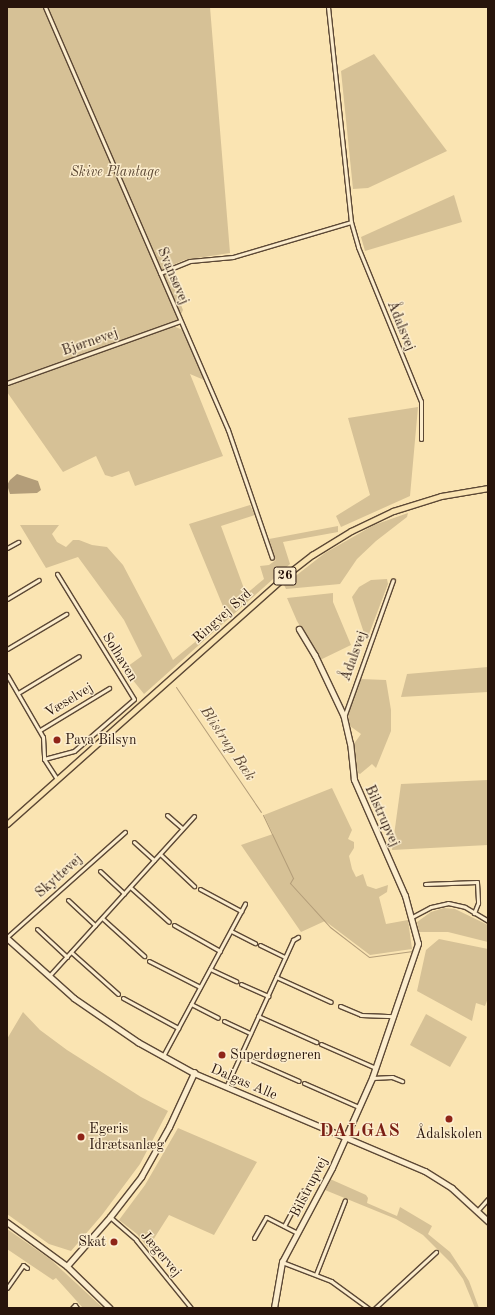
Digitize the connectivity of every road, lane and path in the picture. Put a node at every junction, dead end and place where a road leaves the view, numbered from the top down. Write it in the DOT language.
graph roads {
  1 [pos="45,7"];
  2 [pos="328,7"];
  3 [pos="351,222"];
  4 [pos="160,273"];
  5 [pos="180,321"];
  6 [pos="7,383"];
  7 [pos="421,439"];
  8 [pos="488,488"];
  9 [pos="18,542"];
  10 [pos="7,548"];
  11 [pos="272,558"];
  12 [pos="57,574"];
  13 [pos="39,580"];
  14 [pos="393,580"];
  15 [pos="7,599"];
  16 [pos="66,614"];
  17 [pos="299,629"];
  18 [pos="7,649"];
  19 [pos="80,656"];
  20 [pos="7,675"];
  21 [pos="110,688"];
  22 [pos="18,693"];
  23 [pos="344,717"];
  24 [pos="40,730"];
  25 [pos="44,759"];
  26 [pos="57,779"];
  27 [pos="167,815"];
  28 [pos="194,816"];
  29 [pos="7,824"];
  30 [pos="182,828"];
  31 [pos="125,832"];
  32 [pos="134,842"];
  33 [pos="160,854"];
  34 [pos="154,860"];
  35 [pos="100,871"];
  36 [pos="425,884"];
  37 [pos="130,886"];
  38 [pos="194,886"];
  39 [pos="200,889"];
  40 [pos="124,893"];
  41 [pos="68,900"];
  42 [pos="245,904"];
  43 [pos="241,911"];
  44 [pos="474,913"];
  45 [pos="412,917"];
  46 [pos="102,918"];
  47 [pos="488,921"];
  48 [pos="169,922"];
  49 [pos="95,925"];
  50 [pos="174,925"];
  51 [pos="37,929"];
  52 [pos="231,931"];
  53 [pos="298,937"];
  54 [pos="7,938"];
  55 [pos="255,943"];
  56 [pos="260,946"];
  57 [pos="220,951"];
  58 [pos="71,952"];
  59 [pos="144,956"];
  60 [pos="67,957"];
  61 [pos="285,957"];
  62 [pos="150,961"];
  63 [pos="210,969"];
  64 [pos="48,977"];
  65 [pos="276,977"];
  66 [pos="236,982"];
  67 [pos="242,984"];
  68 [pos="200,986"];
  69 [pos="118,994"];
  70 [pos="268,996"];
  71 [pos="123,998"];
  72 [pos="331,1002"];
  73 [pos="191,1004"];
  74 [pos="340,1006"];
  75 [pos="258,1016"];
  76 [pos="395,1016"];
  77 [pos="218,1018"];
  78 [pos="224,1021"];
  79 [pos="178,1028"];
  80 [pos="250,1033"];
  81 [pos="316,1042"];
  82 [pos="321,1044"];
  83 [pos="240,1055"];
  84 [pos="163,1056"];
  85 [pos="376,1068"];
  86 [pos="194,1072"];
  87 [pos="372,1078"];
  88 [pos="299,1081"];
  89 [pos="402,1082"];
  90 [pos="304,1083"];
  91 [pos="226,1087"];
  92 [pos="360,1108"];
  93 [pos="346,1137"];
  94 [pos="303,1191"];
  95 [pos="488,1199"];
  96 [pos="345,1200"];
  97 [pos="478,1210"];
  98 [pos="110,1217"];
  99 [pos="488,1221"];
  100 [pos="7,1222"];
  101 [pos="284,1226"];
  102 [pos="297,1233"];
  103 [pos="254,1238"];
  104 [pos="436,1252"];
  105 [pos="282,1262"];
  106 [pos="67,1266"];
  107 [pos="27,1268"];
  108 [pos="316,1274"];
  109 [pos="7,1288"];
  110 [pos="72,1308"];
  111 [pos="77,1308"];
  112 [pos="110,1308"];
  113 [pos="191,1308"];
  114 [pos="274,1308"];
  115 [pos="368,1308"];
  116 [pos="375,1308"];
  1 -- 4 [label="street, Svansøvej"];
  2 -- 3 [label="street, Ådalsvej"];
  3 -- 4 [label="street"];
  3 -- 7 [label="street, Ådalsvej"];
  4 -- 5 [label="street, Svansøvej"];
  5 -- 6 [label="street, Bjørnevej"];
  5 -- 11 [label="street, Svansøvej"];
  8 -- 26 [label="main road, Ringvej Syd / 26"];
  9 -- 10 [label="street"];
  12 -- 25 [label="street, Solhaven"];
  13 -- 15 [label="street"];
  14 -- 23 [label="street, Ådalsvej"];
  16 -- 18 [label="street"];
  17 -- 23 [label="street, Bilstrupvej"];
  19 -- 22 [label="street"];
  20 -- 22 [label="street, Væselvej"];
  21 -- 24 [label="street, Væselvej"];
  22 -- 24 [label="street, Væselvej"];
  23 -- 45 [label="street, Bilstrupvej"];
  24 -- 25 [label="street, Væselvej"];
  25 -- 26 [label="street"];
  26 -- 29 [label="main road, Ringvej Syd / 26"];
  27 -- 30 [label="street"];
  28 -- 30 [label="street"];
  30 -- 33 [label="street"];
  31 -- 54 [label="street, Skyttevej"];
  32 -- 34 [label="street"];
  33 -- 34 [label="street"];
  33 -- 38 [label="street"];
  34 -- 37 [label="street"];
  35 -- 40 [label="street"];
  36 -- 44 [label="street"];
  37 -- 40 [label="street"];
  37 -- 48 [label="street"];
  39 -- 43 [label="street"];
  40 -- 46 [label="street"];
  41 -- 49 [label="street"];
  42 -- 43 [label="street"];
  43 -- 52 [label="street"];
  44 -- 45 [label="street"];
  44 -- 47 [label="street"];
  45 -- 76 [label="street, Bilstrupvej"];
  46 -- 49 [label="street"];
  46 -- 59 [label="street"];
  49 -- 58 [label="street"];
  50 -- 57 [label="street"];
  51 -- 60 [label="street"];
  52 -- 55 [label="street"];
  52 -- 57 [label="street"];
  53 -- 61 [label="street"];
  54 -- 64 [label="street, Dalgas Alle"];
  56 -- 61 [label="street"];
  57 -- 63 [label="street"];
  58 -- 60 [label="street"];
  58 -- 69 [label="street"];
  60 -- 64 [label="street"];
  61 -- 65 [label="street"];
  62 -- 68 [label="street"];
  63 -- 66 [label="street"];
  63 -- 68 [label="street"];
  64 -- 84 [label="street, Dalgas Alle"];
  65 -- 70 [label="street"];
  65 -- 72 [label="street"];
  67 -- 70 [label="street"];
  68 -- 73 [label="street"];
  70 -- 75 [label="street"];
  71 -- 79 [label="street"];
  73 -- 77 [label="street"];
  73 -- 79 [label="street"];
  74 -- 76 [label="street"];
  75 -- 80 [label="street"];
  75 -- 81 [label="street"];
  76 -- 85 [label="street, Bilstrupvej"];
  78 -- 80 [label="street"];
  79 -- 84 [label="street"];
  80 -- 83 [label="street"];
  82 -- 85 [label="street"];
  83 -- 88 [label="street"];
  83 -- 91 [label="street"];
  84 -- 86 [label="street, Dalgas Alle"];
  85 -- 87 [label="street, Bilstrupvej"];
  86 -- 91 [label="street, Dalgas Alle"];
  86 -- 98 [label="street"];
  87 -- 89 [label="street"];
  87 -- 92 [label="street, Bilstrupvej"];
  90 -- 92 [label="street"];
  91 -- 93 [label="street, Dalgas Alle"];
  92 -- 93 [label="street, Bilstrupvej"];
  93 -- 97 [label="street, Dalgas Alle"];
  93 -- 102 [label="street, Bilstrupvej"];
  94 -- 101 [label="street, Bilstrupvej"];
  95 -- 97 [label="street"];
  96 -- 108 [label="street"];
  97 -- 99 [label="street, Dalgas Alle"];
  98 -- 106 [label="street"];
  98 -- 113 [label="street, Jægervej"];
  100 -- 106 [label="street"];
  101 -- 102 [label="street, Bilstrupvej"];
  101 -- 103 [label="street, Bilstrupvej"];
  102 -- 105 [label="street, Bilstrupvej"];
  104 -- 116 [label="street"];
  105 -- 108 [label="street"];
  105 -- 114 [label="street, Bilstrupvej"];
  106 -- 112 [label="street"];
  107 -- 109 [label="street"];
  108 -- 115 [label="street"];
  110 -- 111 [label="street"];
}
